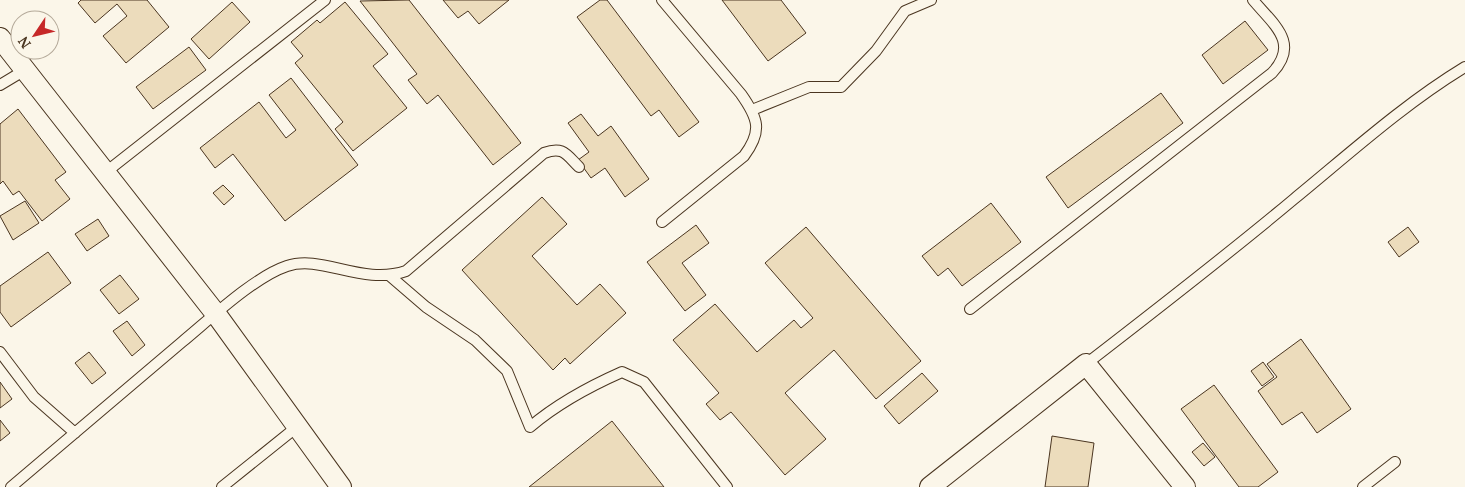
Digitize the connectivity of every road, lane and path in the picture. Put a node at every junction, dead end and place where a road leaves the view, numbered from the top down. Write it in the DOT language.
graph roads {
  1 [pos="326,0"];
  2 [pos="662,0"];
  3 [pos="931,0"];
  4 [pos="1253,0"];
  5 [pos="0,38"];
  6 [pos="1465,68"];
  7 [pos="25,70"];
  8 [pos="0,85"];
  9 [pos="752,110"];
  10 [pos="579,167"];
  11 [pos="106,172"];
  12 [pos="662,222"];
  13 [pos="390,276"];
  14 [pos="970,309"];
  15 [pos="216,314"];
  16 [pos="0,352"];
  17 [pos="1086,364"];
  18 [pos="298,426"];
  19 [pos="75,433"];
  20 [pos="1395,462"];
  21 [pos="11,487"];
  22 [pos="222,487"];
  23 [pos="341,487"];
  24 [pos="727,487"];
  25 [pos="930,487"];
  26 [pos="1185,487"];
  27 [pos="1363,487"];
  1 -- 11 [label="lane"];
  2 -- 9 [label="lane"];
  3 -- 9 [label="lane"];
  4 -- 14 [label="lane"];
  5 -- 7 [label="street"];
  6 -- 17 [label="lane"];
  7 -- 8 [label="lane"];
  7 -- 11 [label="street"];
  9 -- 12 [label="lane"];
  10 -- 13 [label="lane"];
  11 -- 15 [label="street"];
  13 -- 15 [label="lane"];
  13 -- 24 [label="lane"];
  15 -- 18 [label="street"];
  15 -- 19 [label="lane"];
  16 -- 19 [label="lane"];
  17 -- 25 [label="street"];
  17 -- 26 [label="street"];
  18 -- 22 [label="lane"];
  18 -- 23 [label="street"];
  19 -- 21 [label="lane"];
  20 -- 27 [label="lane"];
}
